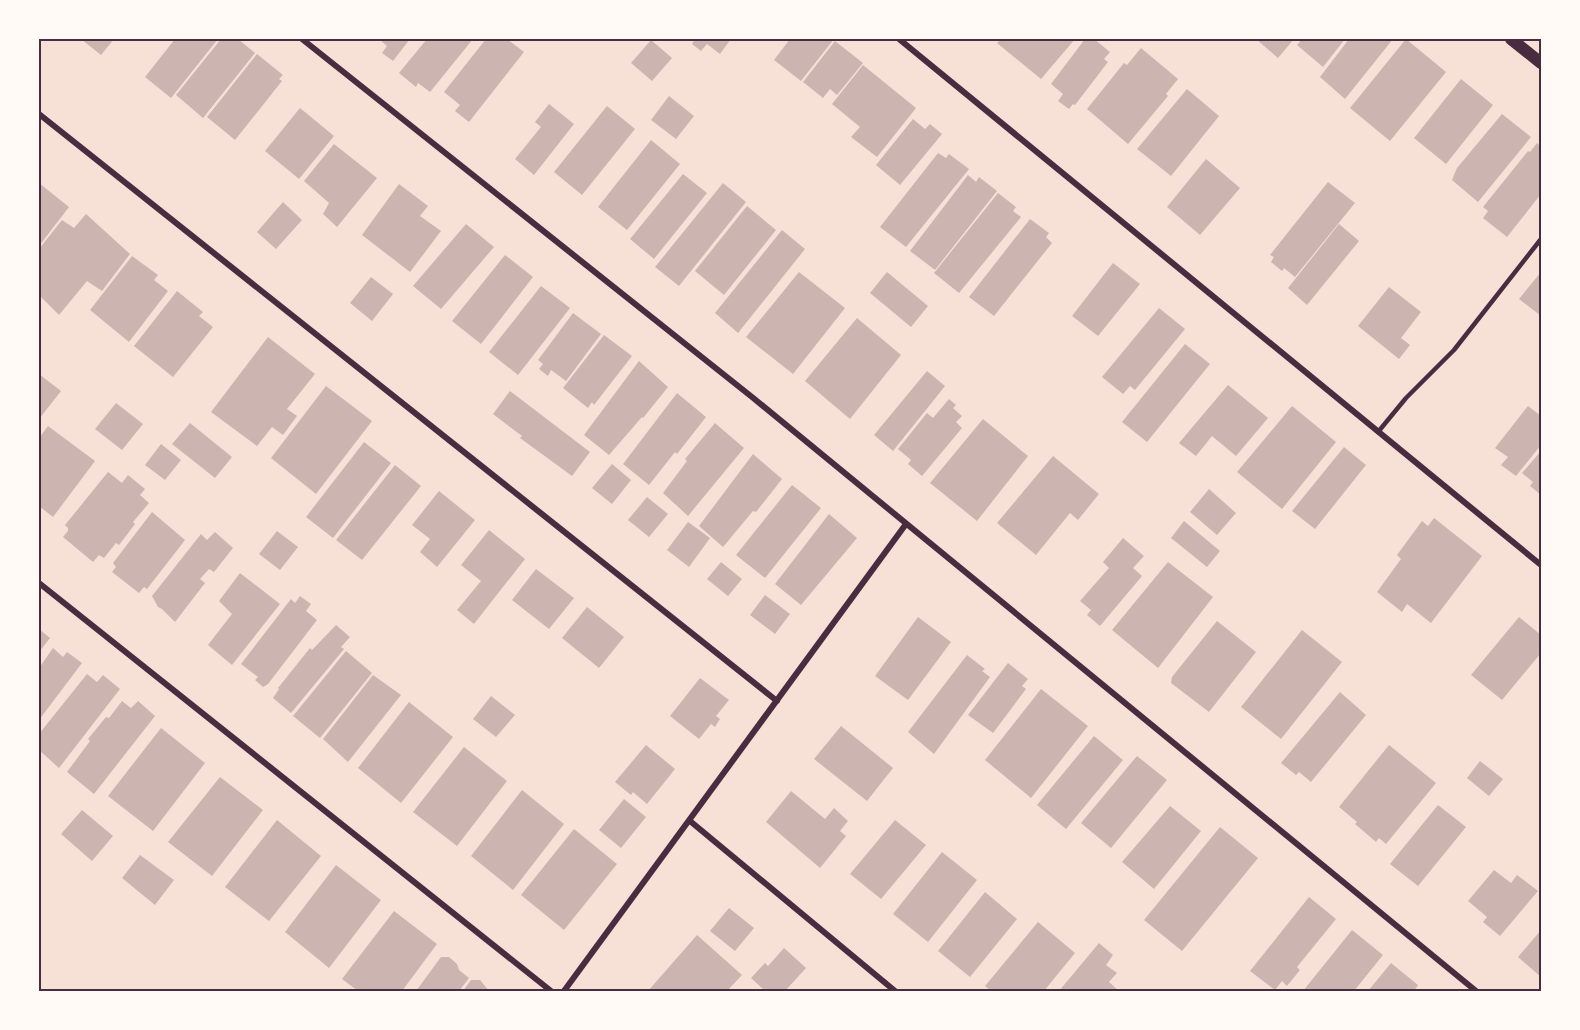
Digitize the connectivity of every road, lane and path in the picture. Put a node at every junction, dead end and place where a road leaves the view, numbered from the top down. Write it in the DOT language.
graph roads {
  1 [pos="302,39"];
  2 [pos="898,39"];
  3 [pos="1511,39"];
  4 [pos="1541,63"];
  5 [pos="39,114"];
  6 [pos="1541,239"];
  7 [pos="1378,432"];
  8 [pos="906,524"];
  9 [pos="1541,565"];
  10 [pos="39,584"];
  11 [pos="777,701"];
  12 [pos="690,821"];
  13 [pos="551,991"];
  14 [pos="564,991"];
  15 [pos="895,991"];
  16 [pos="1476,991"];
  1 -- 8 [label="street"];
  2 -- 7 [label="street"];
  3 -- 4 [label="main road"];
  5 -- 11 [label="street"];
  6 -- 7 [label="lane"];
  7 -- 9 [label="street"];
  8 -- 11 [label="street"];
  8 -- 16 [label="street"];
  10 -- 13 [label="street"];
  11 -- 12 [label="street"];
  12 -- 14 [label="street"];
  12 -- 15 [label="street"];
}
